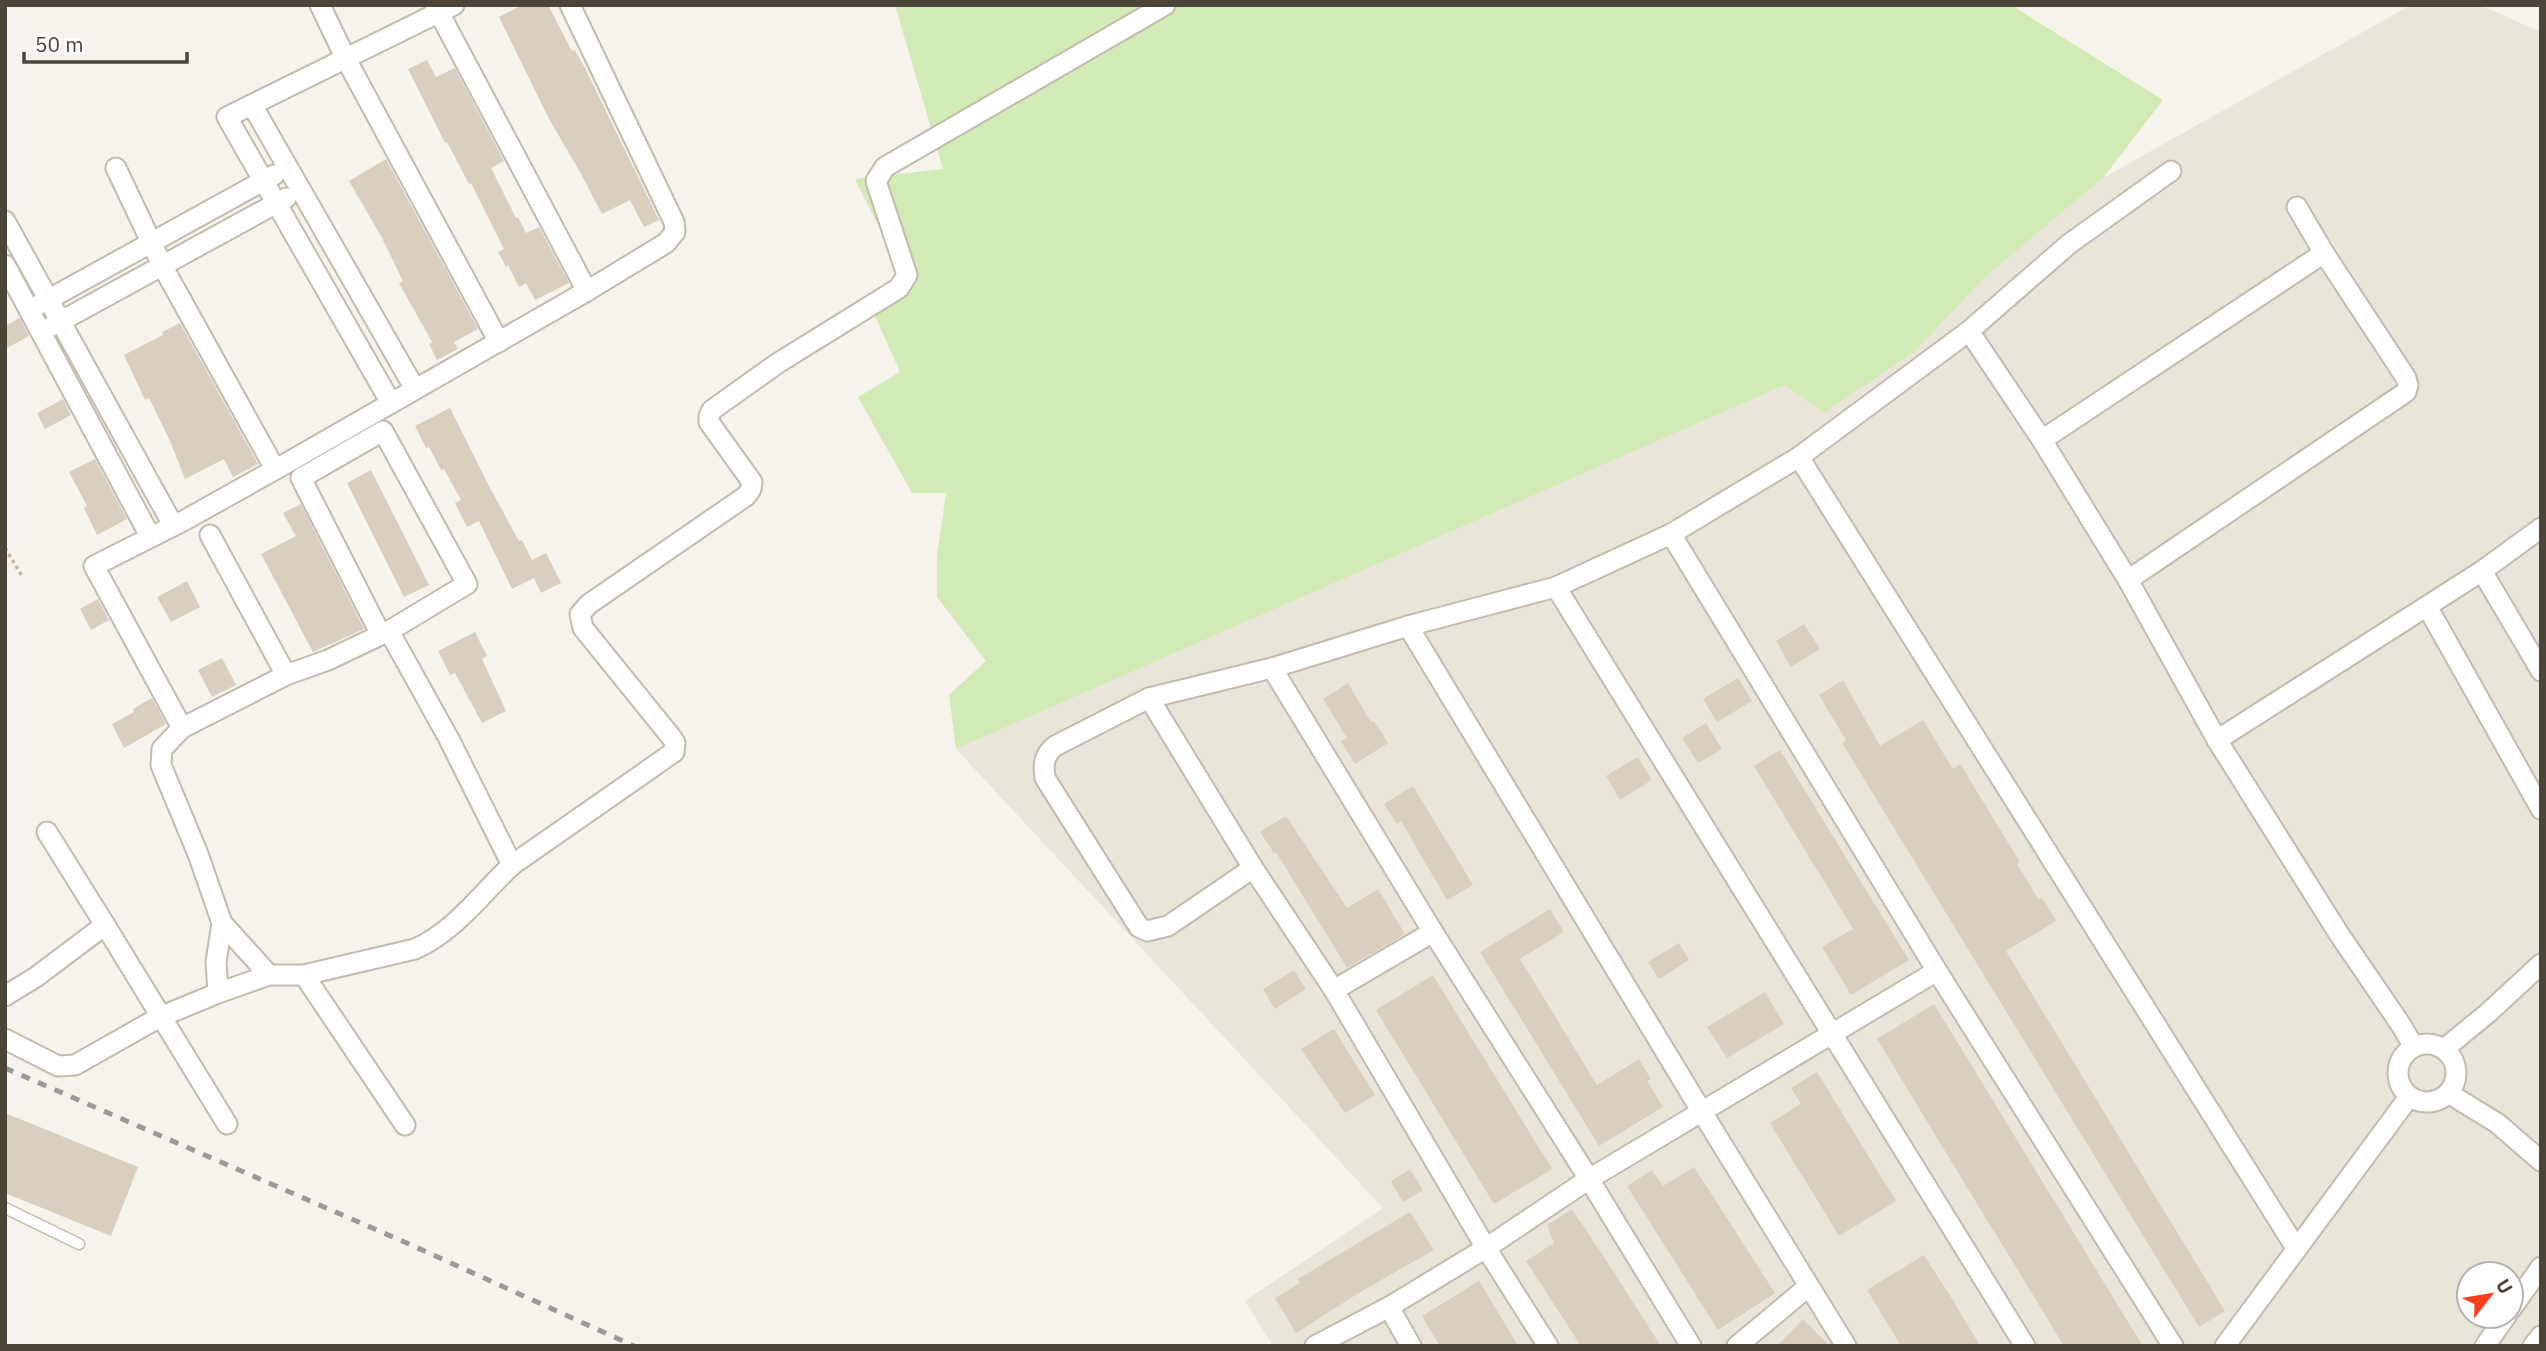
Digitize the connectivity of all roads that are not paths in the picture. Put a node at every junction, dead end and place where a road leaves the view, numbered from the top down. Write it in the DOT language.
graph roads {
  1 [pos="320,5"];
  2 [pos="570,5"];
  3 [pos="1165,5"];
  4 [pos="442,8"];
  5 [pos="346,59"];
  6 [pos="252,105"];
  7 [pos="288,168"];
  8 [pos="116,169"];
  9 [pos="2171,171"];
  10 [pos="264,181"];
  11 [pos="301,190"];
  12 [pos="277,203"];
  13 [pos="2297,207"];
  14 [pos="5,221"];
  15 [pos="151,243"];
  16 [pos="2324,253"];
  17 [pos="5,265"];
  18 [pos="163,267"];
  19 [pos="587,291"];
  20 [pos="49,299"];
  21 [pos="30,310"];
  22 [pos="62,320"];
  23 [pos="1969,331"];
  24 [pos="42,332"];
  25 [pos="499,342"];
  26 [pos="415,389"];
  27 [pos="391,403"];
  28 [pos="2042,440"];
  29 [pos="1799,457"];
  30 [pos="275,469"];
  31 [pos="173,525"];
  32 [pos="2541,528"];
  33 [pos="1671,534"];
  34 [pos="210,535"];
  35 [pos="150,536"];
  36 [pos="2482,571"];
  37 [pos="2128,580"];
  38 [pos="1556,587"];
  39 [pos="2428,608"];
  40 [pos="1408,626"];
  41 [pos="385,633"];
  42 [pos="1272,668"];
  43 [pos="2541,671"];
  44 [pos="286,675"];
  45 [pos="1149,698"];
  46 [pos="182,728"];
  47 [pos="2217,740"];
  48 [pos="2541,809"];
  49 [pos="47,832"];
  50 [pos="512,865"];
  51 [pos="1253,868"];
  52 [pos="222,923"];
  53 [pos="105,925"];
  54 [pos="1433,932"];
  55 [pos="2541,964"];
  56 [pos="1937,971"];
  57 [pos="269,975"];
  58 [pos="304,975"];
  59 [pos="1334,990"];
  60 [pos="218,993"];
  61 [pos="5,996"];
  62 [pos="160,1017"];
  63 [pos="1831,1033"];
  64 [pos="5,1039"];
  65 [pos="2414,1047"];
  66 [pos="2444,1049"];
  67 [pos="2448,1093"];
  68 [pos="2409,1097"];
  69 [pos="1702,1112"];
  70 [pos="227,1124"];
  71 [pos="405,1125"];
  72 [pos="2541,1161"];
  73 [pos="1590,1179"];
  74 [pos="5,1208"];
  75 [pos="79,1244"];
  76 [pos="1486,1248"];
  77 [pos="2296,1248"];
  78 [pos="2541,1267"];
  79 [pos="1809,1286"];
  80 [pos="2525,1289"];
  81 [pos="1389,1307"];
  82 [pos="2497,1330"];
  83 [pos="2541,1336"];
  84 [pos="1315,1346"];
  85 [pos="1411,1346"];
  86 [pos="1548,1346"];
  87 [pos="1691,1346"];
  88 [pos="1737,1346"];
  89 [pos="1846,1346"];
  90 [pos="2025,1346"];
  91 [pos="2174,1346"];
  92 [pos="2225,1346"];
  93 [pos="2486,1346"];
  94 [pos="2533,1346"];
  1 -- 5 [label="street"];
  2 -- 19 [label="street"];
  3 -- 50 [label="street"];
  4 -- 5 [label="street"];
  4 -- 19 [label="street"];
  5 -- 6 [label="street"];
  5 -- 25 [label="street"];
  6 -- 7 [label="street"];
  6 -- 10 [label="street"];
  7 -- 10 [label="street"];
  7 -- 11 [label="street"];
  8 -- 15 [label="street"];
  9 -- 23 [label="street"];
  10 -- 12 [label="street"];
  10 -- 15 [label="street"];
  11 -- 12 [label="street"];
  11 -- 26 [label="street"];
  12 -- 18 [label="street"];
  12 -- 27 [label="street"];
  13 -- 16 [label="street"];
  14 -- 20 [label="street"];
  15 -- 18 [label="street"];
  15 -- 20 [label="street"];
  16 -- 28 [label="street"];
  16 -- 37 [label="street"];
  17 -- 21 [label="street"];
  18 -- 22 [label="street"];
  18 -- 30 [label="street"];
  19 -- 25 [label="street"];
  20 -- 21 [label="street"];
  20 -- 22 [label="street"];
  21 -- 24 [label="street"];
  22 -- 24 [label="street"];
  22 -- 31 [label="street"];
  23 -- 28 [label="street"];
  23 -- 29 [label="street"];
  24 -- 35 [label="street"];
  25 -- 26 [label="street"];
  26 -- 27 [label="street"];
  27 -- 30 [label="street"];
  28 -- 37 [label="street"];
  29 -- 33 [label="street"];
  29 -- 77 [label="street"];
  30 -- 31 [label="street"];
  31 -- 35 [label="street"];
  32 -- 36 [label="street"];
  33 -- 38 [label="street"];
  33 -- 56 [label="street"];
  34 -- 44 [label="street"];
  35 -- 46 [label="street"];
  36 -- 39 [label="street"];
  36 -- 43 [label="street"];
  37 -- 47 [label="street"];
  38 -- 40 [label="street"];
  38 -- 63 [label="street"];
  39 -- 47 [label="street"];
  39 -- 48 [label="street"];
  40 -- 42 [label="street"];
  40 -- 69 [label="street"];
  41 -- 41 [label="street"];
  41 -- 44 [label="street"];
  41 -- 50 [label="street"];
  42 -- 45 [label="street"];
  42 -- 54 [label="street"];
  44 -- 46 [label="street"];
  45 -- 51 [label="street"];
  45 -- 51 [label="street"];
  46 -- 52 [label="street"];
  47 -- 65 [label="street"];
  49 -- 53 [label="street"];
  50 -- 58 [label="street"];
  51 -- 59 [label="street"];
  52 -- 57 [label="street"];
  52 -- 60 [label="street"];
  53 -- 61 [label="street"];
  53 -- 62 [label="street"];
  54 -- 59 [label="street"];
  54 -- 73 [label="street"];
  55 -- 66 [label="street"];
  56 -- 63 [label="street"];
  56 -- 91 [label="street"];
  57 -- 58 [label="street"];
  57 -- 60 [label="street"];
  58 -- 71 [label="street"];
  59 -- 76 [label="street"];
  60 -- 62 [label="street"];
  62 -- 64 [label="street"];
  62 -- 70 [label="street"];
  63 -- 69 [label="street"];
  63 -- 90 [label="street"];
  65 -- 66 [label="street"];
  65 -- 68 [label="street"];
  66 -- 67 [label="street"];
  67 -- 68 [label="street"];
  67 -- 72 [label="street"];
  68 -- 77 [label="street"];
  69 -- 73 [label="street"];
  69 -- 79 [label="street"];
  73 -- 76 [label="street"];
  73 -- 87 [label="street"];
  74 -- 75 [label="lane"];
  76 -- 81 [label="street"];
  76 -- 86 [label="street"];
  77 -- 92 [label="street"];
  78 -- 80 [label="street"];
  79 -- 88 [label="street"];
  79 -- 89 [label="street"];
  81 -- 84 [label="street"];
  81 -- 85 [label="street"];
  82 -- 93 [label="street"];
  83 -- 94 [label="street"];
}
